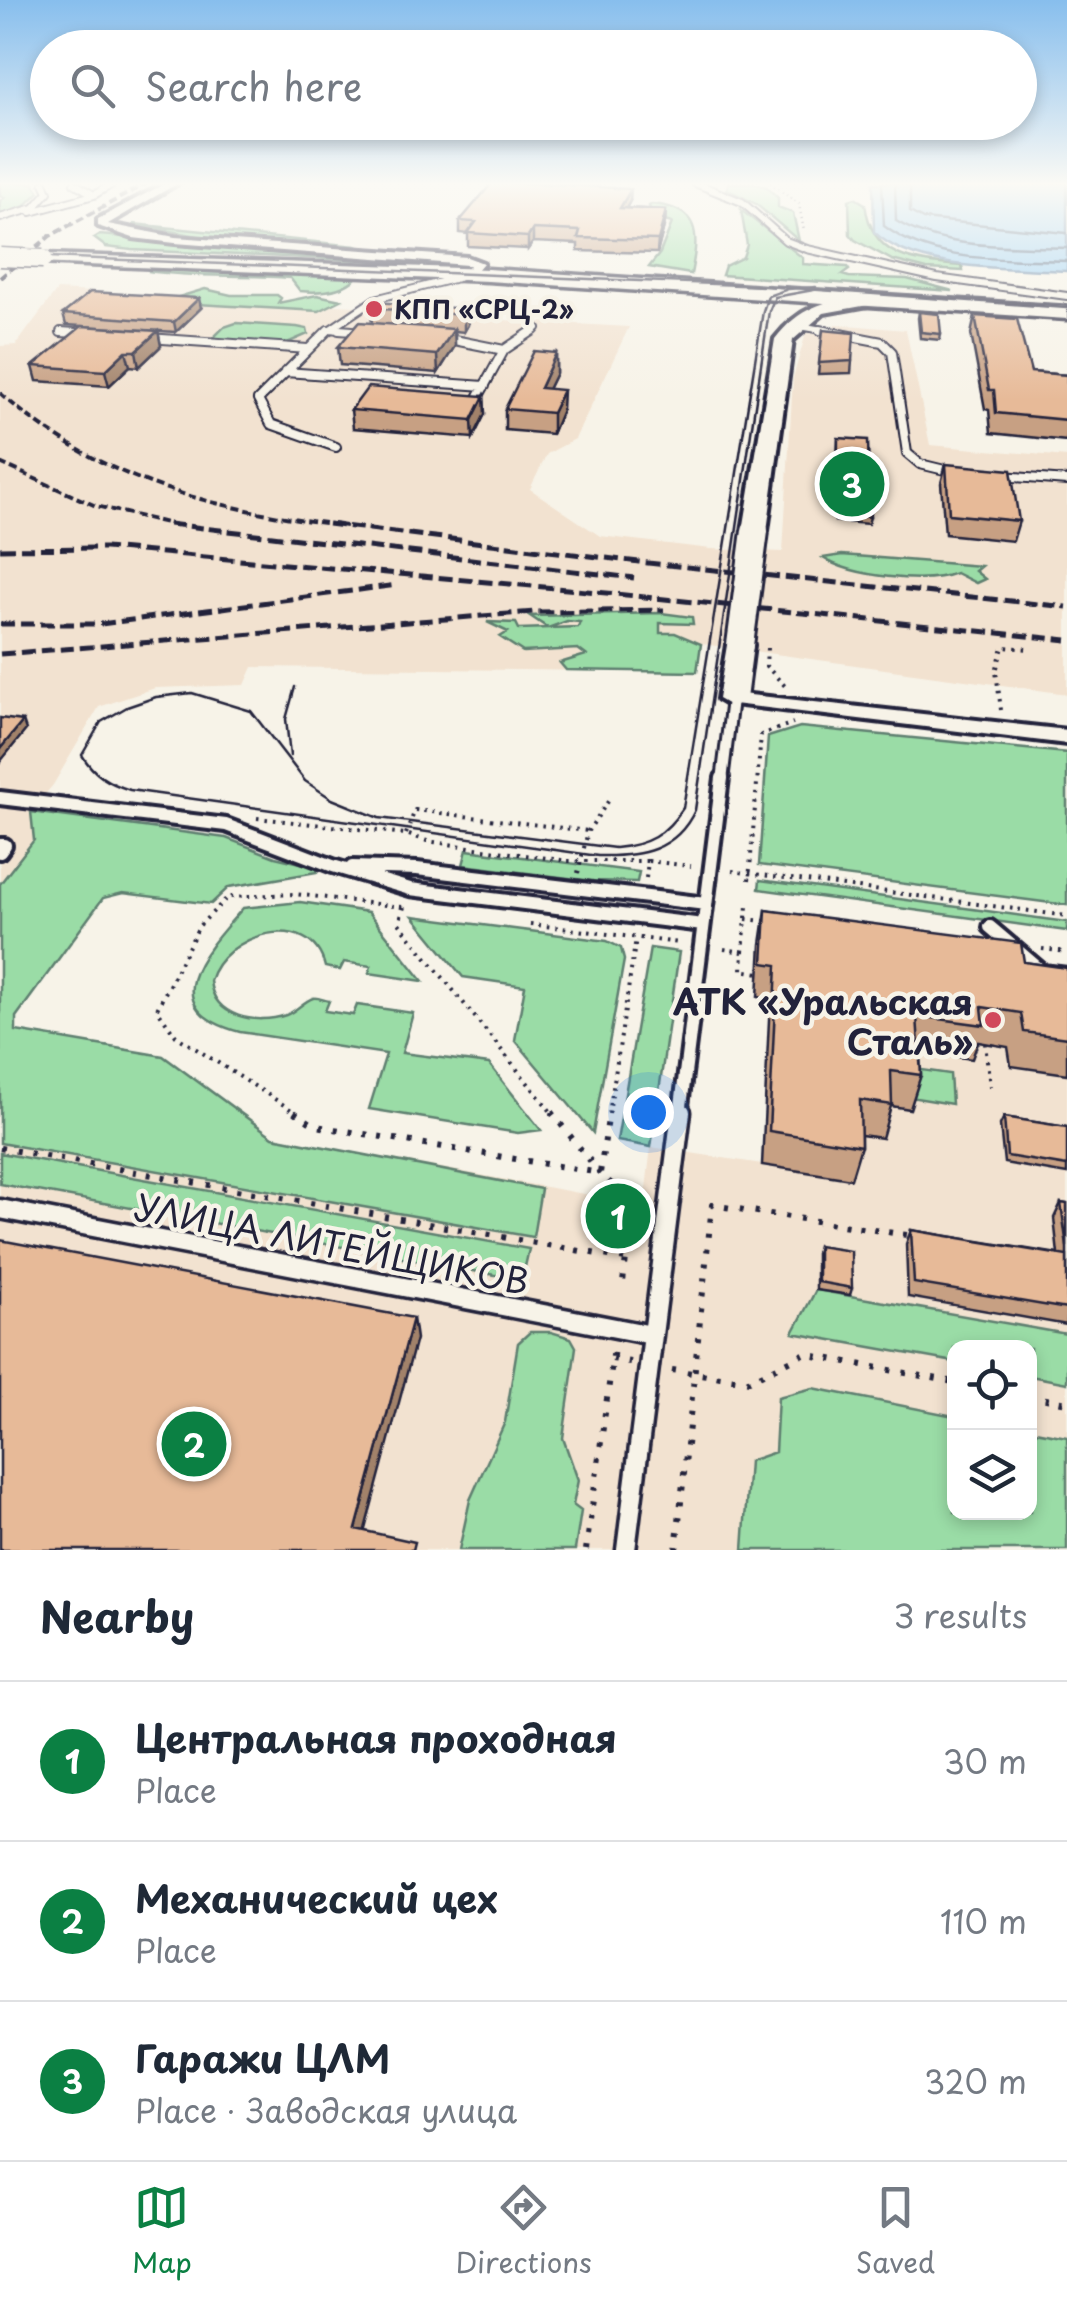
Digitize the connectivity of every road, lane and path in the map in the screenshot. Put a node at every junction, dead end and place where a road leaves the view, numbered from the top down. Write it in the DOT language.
graph roads {
  1 [pos="388,255"];
  2 [pos="833,255"];
  3 [pos="0,258"];
  4 [pos="470,274"];
  5 [pos="759,292"];
  6 [pos="1067,296"];
  7 [pos="862,301"];
  8 [pos="1067,314"];
  9 [pos="799,320"];
  10 [pos="537,328"];
  11 [pos="329,329"];
  12 [pos="62,332"];
  13 [pos="368,332"];
  14 [pos="100,334"];
  15 [pos="426,336"];
  16 [pos="137,337"];
  17 [pos="308,349"];
  18 [pos="504,350"];
  19 [pos="285,372"];
  20 [pos="484,386"];
  21 [pos="475,404"];
  22 [pos="336,447"];
  23 [pos="962,473"];
  24 [pos="997,476"];
  25 [pos="1067,481"];
  26 [pos="1031,650"];
  27 [pos="732,699"];
  28 [pos="1001,712"];
  29 [pos="804,721"];
  30 [pos="1067,737"];
  31 [pos="0,798"];
  32 [pos="609,800"];
  33 [pos="226,825"];
  34 [pos="588,831"];
  35 [pos="406,834"];
  36 [pos="581,860"];
  37 [pos="648,861"];
  38 [pos="333,866"];
  39 [pos="691,866"];
  40 [pos="732,872"];
  41 [pos="749,877"];
  42 [pos="577,878"];
  43 [pos="645,883"];
  44 [pos="706,904"];
  45 [pos="747,906"];
  46 [pos="1067,916"];
  47 [pos="746,918"];
  48 [pos="520,922"];
  49 [pos="783,924"];
  50 [pos="703,925"];
  51 [pos="990,927"];
  52 [pos="636,938"];
  53 [pos="679,944"];
  54 [pos="1012,944"];
  55 [pos="724,949"];
  56 [pos="743,952"];
  57 [pos="1067,952"];
  58 [pos="759,972"];
  59 [pos="1067,975"];
  60 [pos="985,1044"];
  61 [pos="990,1086"];
  62 [pos="0,1148"];
  63 [pos="600,1173"];
  64 [pos="626,1202"];
  65 [pos="0,1209"];
  66 [pos="621,1232"];
  67 [pos="929,1239"];
  68 [pos="626,1260"];
  69 [pos="623,1282"];
  70 [pos="652,1335"];
  71 [pos="615,1338"];
  72 [pos="612,1359"];
  73 [pos="630,1362"];
  74 [pos="672,1370"];
  75 [pos="696,1374"];
  76 [pos="947,1381"];
  77 [pos="1037,1397"];
  78 [pos="1067,1403"];
  79 [pos="586,1550"];
  80 [pos="626,1550"];
  81 [pos="676,1550"];
  1 -- 4 [label="street"];
  2 -- 6 [label="lane"];
  3 -- 4 [label="main road, bridge"];
  4 -- 5 [label="main road"];
  4 -- 11 [label="lane"];
  5 -- 7 [label="main road"];
  5 -- 9 [label="street"];
  7 -- 8 [label="main road"];
  7 -- 9 [label="street"];
  9 -- 23 [label="lane"];
  9 -- 27 [label="street, bridge"];
  10 -- 18 [label="lane"];
  11 -- 13 [label="lane"];
  11 -- 17 [label="lane"];
  12 -- 14 [label="lane"];
  15 -- 18 [label="lane"];
  16 -- 17 [label="lane"];
  17 -- 19 [label="lane"];
  18 -- 20 [label="lane"];
  19 -- 20 [label="lane"];
  19 -- 22 [label="lane"];
  20 -- 21 [label="lane"];
  24 -- 25 [label="lane"];
  26 -- 28 [label="path"];
  27 -- 30 [label="street"];
  27 -- 44 [label="lane"];
  29 -- 41 [label="path"];
  31 -- 33 [label="lane"];
  32 -- 34 [label="path"];
  33 -- 35 [label="path"];
  33 -- 38 [label="lane"];
  34 -- 35 [label="path"];
  34 -- 36 [label="path"];
  35 -- 36 [label="path"];
  36 -- 37 [label="path"];
  36 -- 42 [label="path"];
  37 -- 39 [label="path"];
  37 -- 43 [label="path"];
  38 -- 44 [label="lane"];
  38 -- 50 [label="lane"];
  40 -- 41 [label="path"];
  41 -- 46 [label="path"];
  44 -- 50 [label="lane"];
  45 -- 47 [label="path"];
  47 -- 49 [label="path"];
  47 -- 56 [label="path"];
  48 -- 52 [label="path"];
  50 -- 70 [label="lane"];
  51 -- 54 [label="lane"];
  52 -- 53 [label="path"];
  52 -- 63 [label="path"];
  54 -- 57 [label="path"];
  54 -- 59 [label="lane"];
  55 -- 56 [label="path"];
  56 -- 58 [label="path"];
  60 -- 61 [label="path"];
  62 -- 68 [label="path"];
  63 -- 63 [label="path"];
  63 -- 64 [label="path"];
  65 -- 70 [label="lane, УЛИЦА ЛИТЕЙЩИКОВ"];
  66 -- 68 [label="path"];
  67 -- 75 [label="path"];
  68 -- 69 [label="path"];
  70 -- 80 [label="lane"];
  71 -- 72 [label="path"];
  72 -- 73 [label="path"];
  72 -- 79 [label="path"];
  74 -- 75 [label="path"];
  75 -- 76 [label="path"];
  75 -- 81 [label="path"];
  77 -- 78 [label="path"];
}
